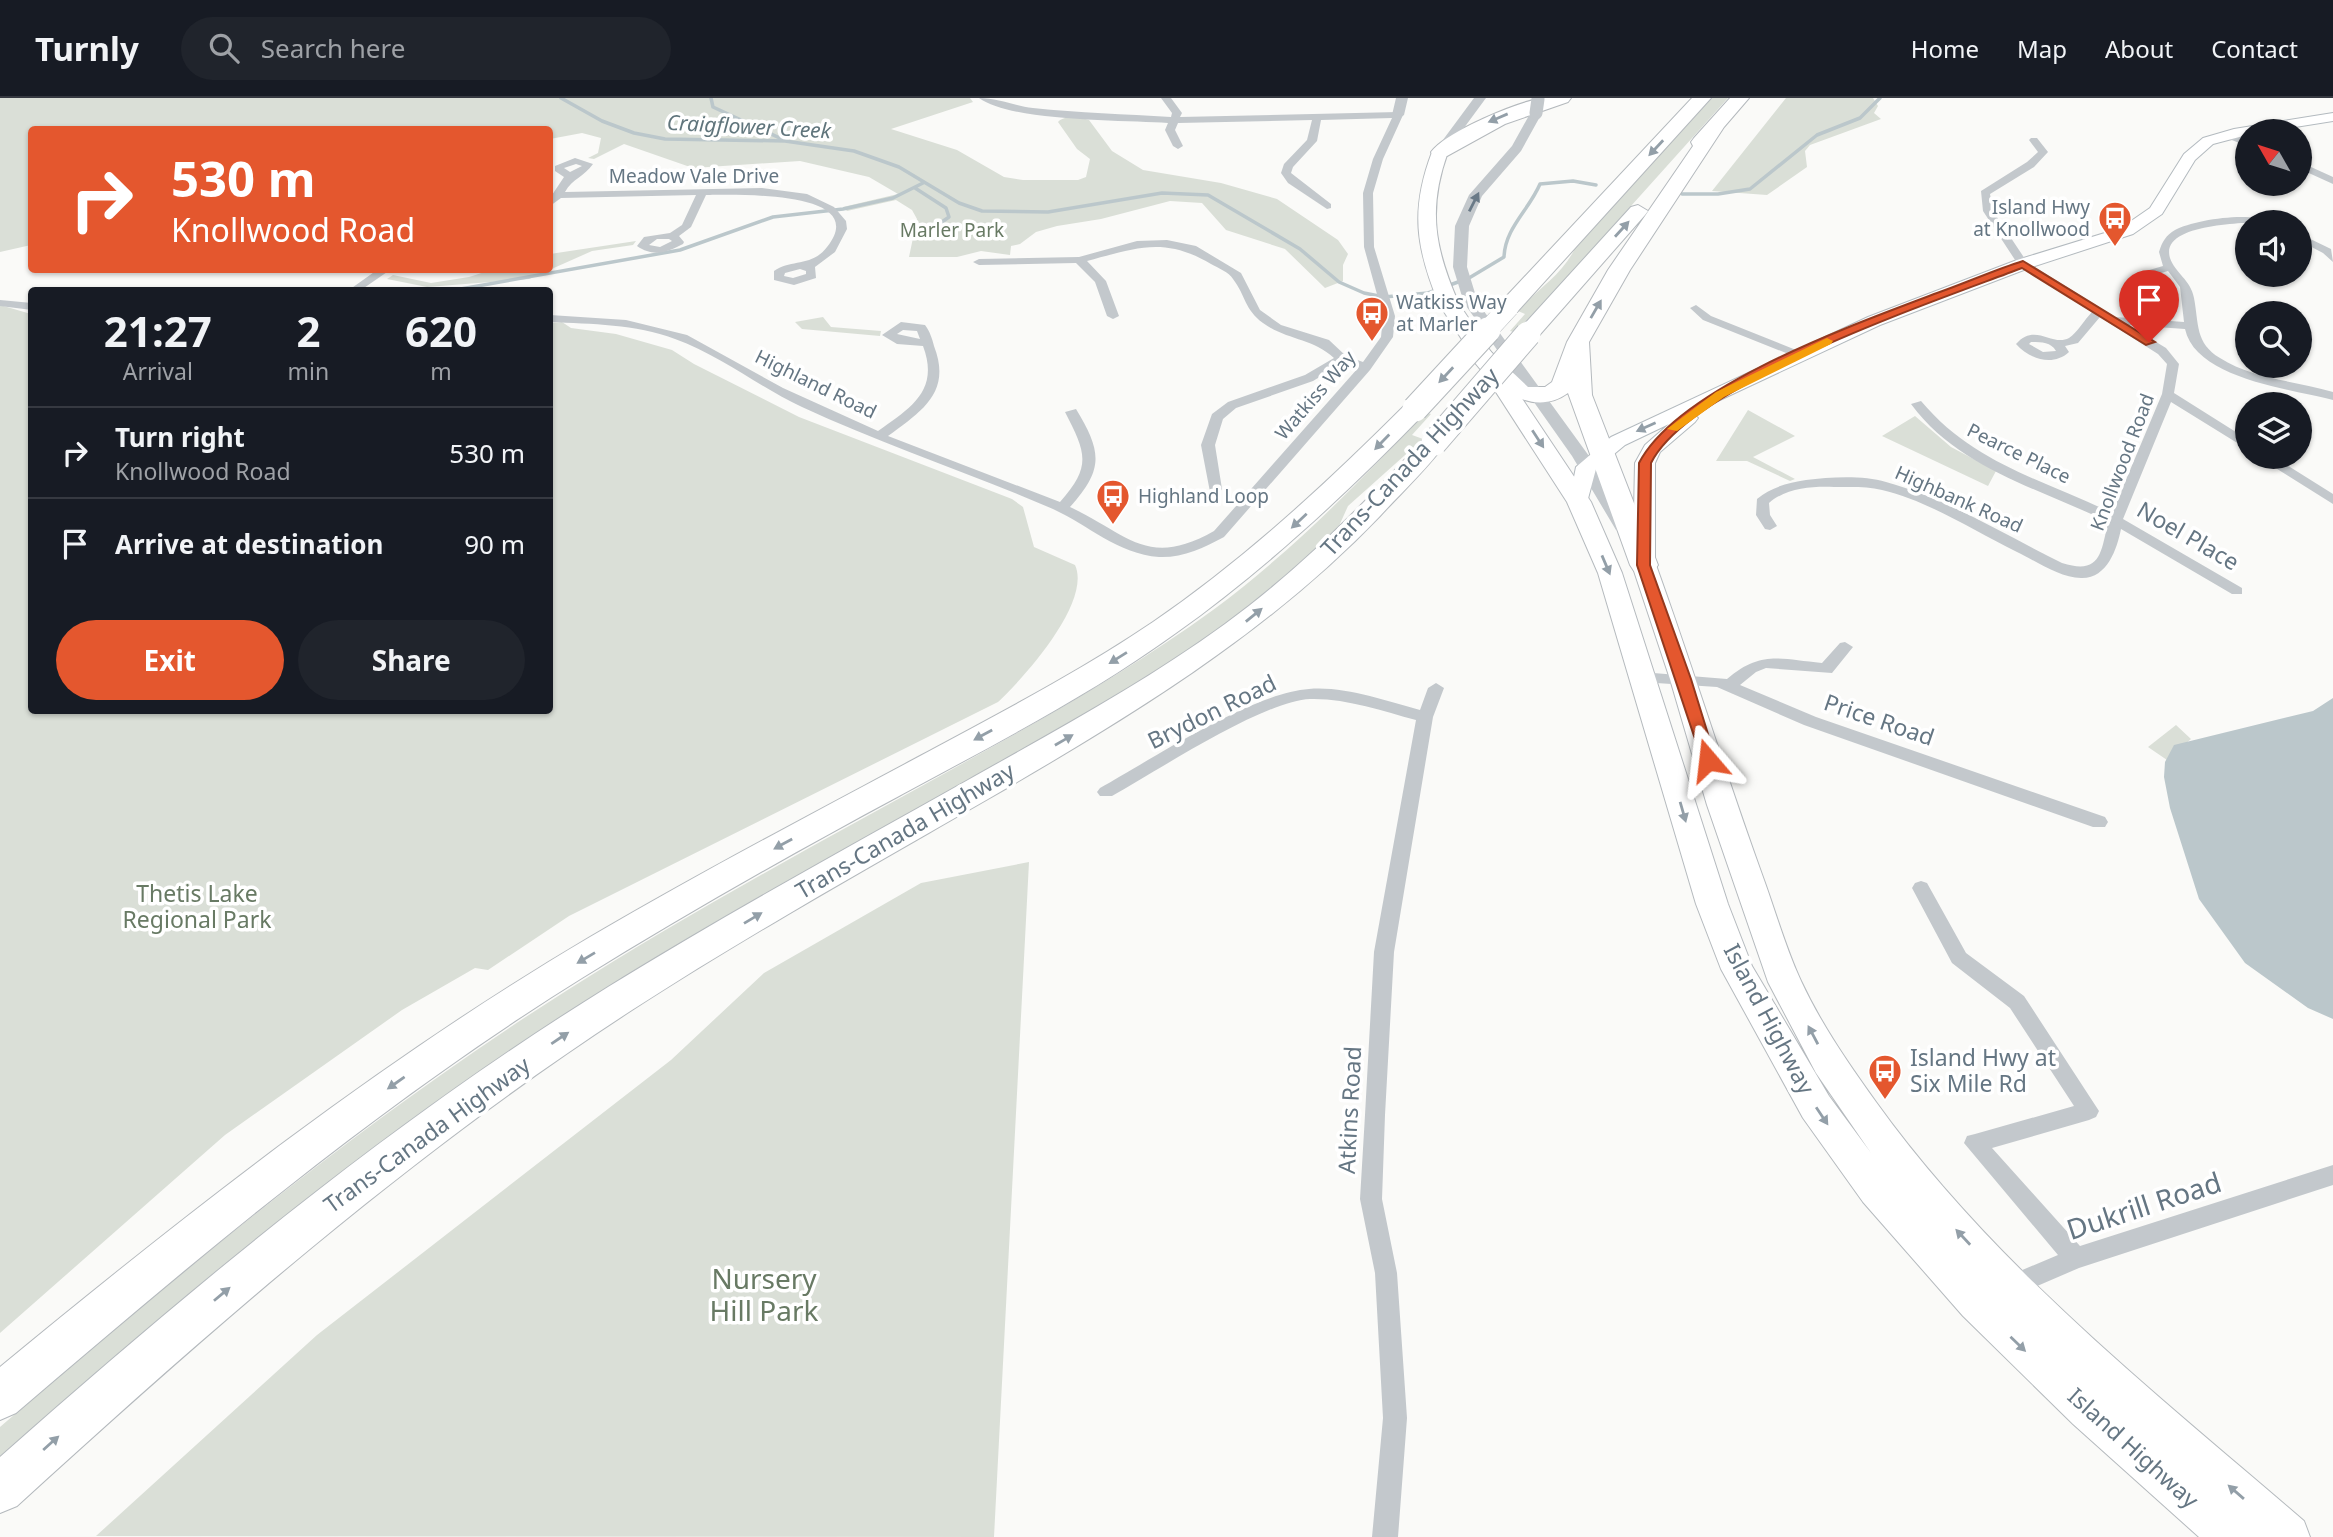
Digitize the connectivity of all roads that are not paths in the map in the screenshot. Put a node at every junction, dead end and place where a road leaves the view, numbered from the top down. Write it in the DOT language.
graph roads {
  1 [pos="984,98"];
  2 [pos="1166,98"];
  3 [pos="1402,98"];
  4 [pos="1480,98"];
  5 [pos="1538,98"];
  6 [pos="1562,98"];
  7 [pos="1702,98"];
  8 [pos="1740,98"];
  9 [pos="1398,115"];
  10 [pos="1317,117"];
  11 [pos="2333,117"];
  12 [pos="1173,120"];
  13 [pos="1715,127"];
  14 [pos="2227,135"];
  15 [pos="2235,138"];
  16 [pos="2034,140"];
  17 [pos="1178,146"];
  18 [pos="1440,152"];
  19 [pos="2312,171"];
  20 [pos="570,177"];
  21 [pos="2333,181"];
  22 [pos="702,193"];
  23 [pos="561,195"];
  24 [pos="553,201"];
  25 [pos="1327,206"];
  26 [pos="2235,221"];
  27 [pos="672,236"];
  28 [pos="2312,243"];
  29 [pos="2333,259"];
  30 [pos="1079,260"];
  31 [pos="979,262"];
  32 [pos="2023,264"];
  33 [pos="807,267"];
  34 [pos="2171,267"];
  35 [pos="380,273"];
  36 [pos="358,287"];
  37 [pos="2143,297"];
  38 [pos="0,303"];
  39 [pos="28,306"];
  40 [pos="1696,308"];
  41 [pos="2098,312"];
  42 [pos="1113,316"];
  43 [pos="553,319"];
  44 [pos="2110,320"];
  45 [pos="2126,329"];
  46 [pos="2188,330"];
  47 [pos="1578,342"];
  48 [pos="926,343"];
  49 [pos="2058,344"];
  50 [pos="1800,354"];
  51 [pos="1482,356"];
  52 [pos="1342,359"];
  53 [pos="1366,367"];
  54 [pos="2168,394"];
  55 [pos="1537,395"];
  56 [pos="1720,395"];
  57 [pos="2333,396"];
  58 [pos="1917,404"];
  59 [pos="1071,412"];
  60 [pos="880,436"];
  61 [pos="2235,437"];
  62 [pos="1593,460"];
  63 [pos="2284,469"];
  64 [pos="1215,489"];
  65 [pos="2333,500"];
  66 [pos="1579,502"];
  67 [pos="1062,508"];
  68 [pos="2116,520"];
  69 [pos="1770,526"];
  70 [pos="1644,565"];
  71 [pos="2082,574"];
  72 [pos="2237,592"];
  73 [pos="1845,647"];
  74 [pos="1641,677"];
  75 [pos="1684,679"];
  76 [pos="1729,686"];
  77 [pos="1436,688"];
  78 [pos="1425,717"];
  79 [pos="1106,792"];
  80 [pos="2099,822"];
  81 [pos="1921,888"];
  82 [pos="2333,1175"];
  83 [pos="2077,1258"];
  84 [pos="1994,1294"];
  85 [pos="0,1397"];
  86 [pos="0,1489"];
  87 [pos="1385,1537"];
  88 [pos="2232,1537"];
  89 [pos="2288,1537"];
  1 -- 12 [label="street"];
  2 -- 12 [label="street"];
  3 -- 9 [label="street, Watkiss Way"];
  4 -- 18 [label="street"];
  55 -- 5 [label="street, one-way, bridge"];
  6 -- 18 [label="highway, one-way"];
  7 -- 85 [label="highway, Trans-Canada Highway, one-way, bridge"];
  8 -- 13 [label="highway, Trans-Canada Highway"];
  9 -- 10 [label="street"];
  9 -- 53 [label="street, Watkiss Way"];
  10 -- 12 [label="street"];
  10 -- 25 [label="street"];
  11 -- 14 [label="main road, Island Highway"];
  12 -- 17 [label="street"];
  47 -- 13 [label="highway, one-way"];
  86 -- 13 [label="highway, Trans-Canada Highway, one-way, bridge"];
  14 -- 15 [label="street"];
  14 -- 32 [label="main road, Island Highway"];
  16 -- 32 [label="street"];
  18 -- 51 [label="main road, Island Highway"];
  19 -- 21 [label="street"];
  20 -- 23 [label="street"];
  22 -- 23 [label="street, Meadow Vale Drive"];
  22 -- 27 [label="street"];
  22 -- 33 [label="street, Meadow Vale Drive"];
  23 -- 24 [label="street"];
  26 -- 34 [label="street"];
  28 -- 29 [label="street"];
  30 -- 31 [label="street"];
  30 -- 42 [label="street"];
  30 -- 52 [label="street"];
  32 -- 41 [label="street, Knollwood Road"];
  32 -- 50 [label="main road, Island Highway"];
  34 -- 37 [label="street"];
  34 -- 46 [label="street"];
  35 -- 36 [label="street"];
  38 -- 39 [label="street"];
  40 -- 50 [label="street"];
  41 -- 44 [label="street, Knollwood Road"];
  41 -- 49 [label="street"];
  43 -- 60 [label="street, Highland Road"];
  44 -- 45 [label="street, Knollwood Road"];
  44 -- 46 [label="street"];
  45 -- 46 [label="street"];
  45 -- 54 [label="street, Knollwood Road"];
  46 -- 57 [label="street"];
  47 -- 55 [label="highway"];
  47 -- 62 [label="highway"];
  48 -- 60 [label="street"];
  50 -- 56 [label="main road, Island Highway"];
  51 -- 55 [label="highway"];
  51 -- 66 [label="main road, Island Highway, one-way"];
  52 -- 53 [label="street"];
  52 -- 64 [label="street"];
  53 -- 67 [label="street, Watkiss Way"];
  54 -- 61 [label="street"];
  54 -- 68 [label="street, Knollwood Road"];
  55 -- 62 [label="street"];
  56 -- 62 [label="main road, Island Highway, one-way"];
  56 -- 70 [label="main road, Island Highway"];
  58 -- 68 [label="street, Pearce Place"];
  59 -- 67 [label="street"];
  60 -- 67 [label="street, Highland Road"];
  62 -- 66 [label="main road"];
  62 -- 70 [label="highway"];
  63 -- 65 [label="street"];
  66 -- 74 [label="main road, Island Highway, one-way"];
  68 -- 71 [label="street, Knollwood Road"];
  68 -- 72 [label="street, Noel Place"];
  69 -- 71 [label="street, Highbank Road"];
  70 -- 75 [label="main road, Island Highway"];
  73 -- 76 [label="street"];
  74 -- 75 [label="street, Price Road"];
  74 -- 84 [label="main road, Island Highway, one-way"];
  75 -- 76 [label="street, Price Road"];
  84 -- 75 [label="main road, Island Highway, one-way"];
  76 -- 80 [label="street, Price Road"];
  77 -- 78 [label="street, Atkins Road"];
  78 -- 79 [label="street, Brydon Road"];
  78 -- 87 [label="street, Atkins Road"];
  81 -- 83 [label="street"];
  82 -- 83 [label="street, Dukrill Road"];
  83 -- 84 [label="street, Dukrill Road"];
  84 -- 88 [label="main road, Island Highway, one-way"];
  89 -- 84 [label="main road, Island Highway, one-way"];
}
